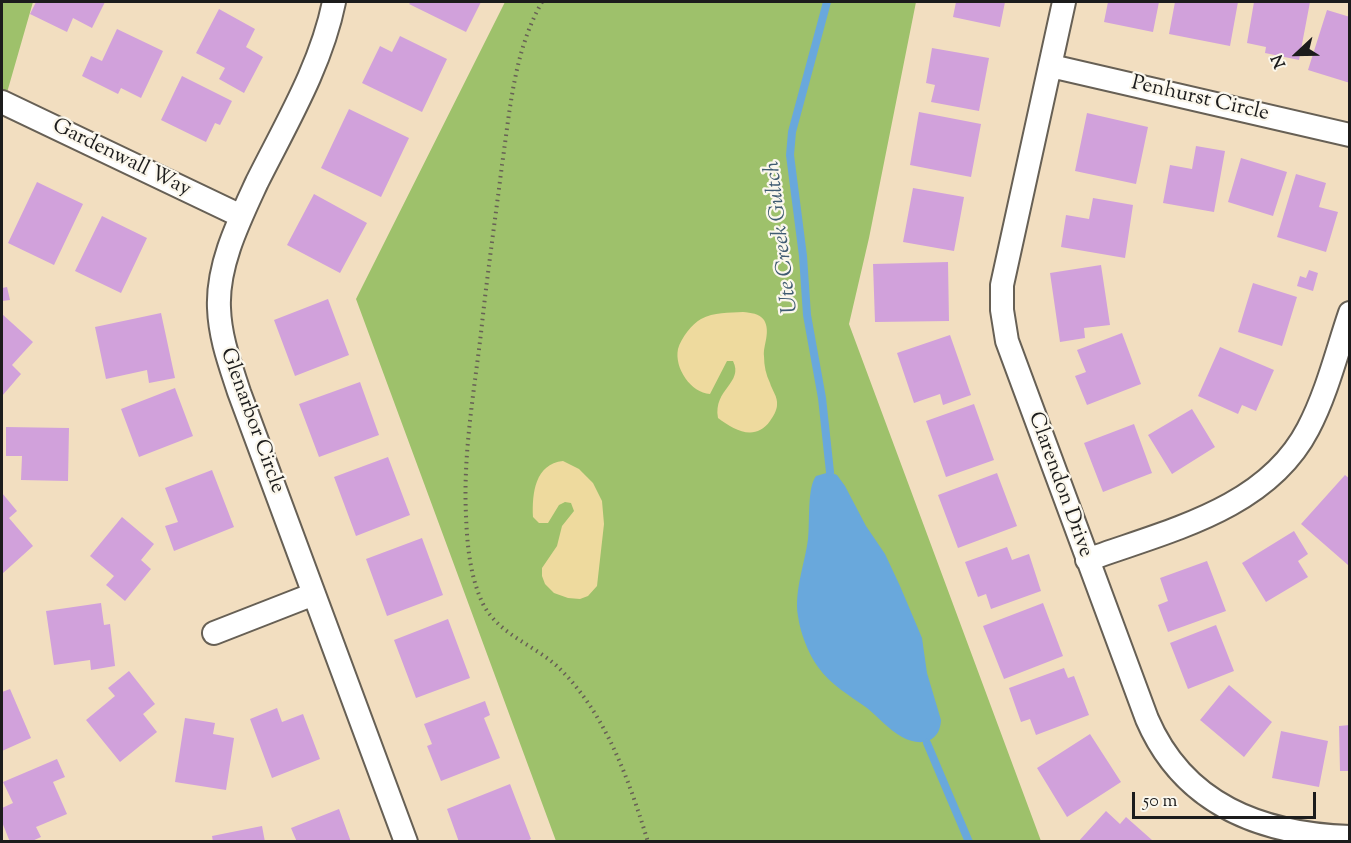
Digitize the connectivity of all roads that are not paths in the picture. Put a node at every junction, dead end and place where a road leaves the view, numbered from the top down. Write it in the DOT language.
graph roads {
  1 [pos="334,2"];
  2 [pos="1064,2"];
  3 [pos="1051,66"];
  4 [pos="2,102"];
  5 [pos="1350,135"];
  6 [pos="241,216"];
  7 [pos="1350,313"];
  8 [pos="1087,560"];
  9 [pos="314,594"];
  10 [pos="214,633"];
  11 [pos="1350,837"];
  12 [pos="406,842"];
  1 -- 6 [label="street, Glenarbor Circle"];
  2 -- 3 [label="street, Clarendon Drive"];
  3 -- 5 [label="street, Penhurst Circle"];
  3 -- 8 [label="street, Clarendon Drive"];
  4 -- 6 [label="street, Gardenwall Way"];
  6 -- 9 [label="street, Glenarbor Circle"];
  7 -- 8 [label="street"];
  8 -- 11 [label="street, Clarendon Drive"];
  9 -- 10 [label="street"];
  9 -- 12 [label="street, Glenarbor Circle"];
}
